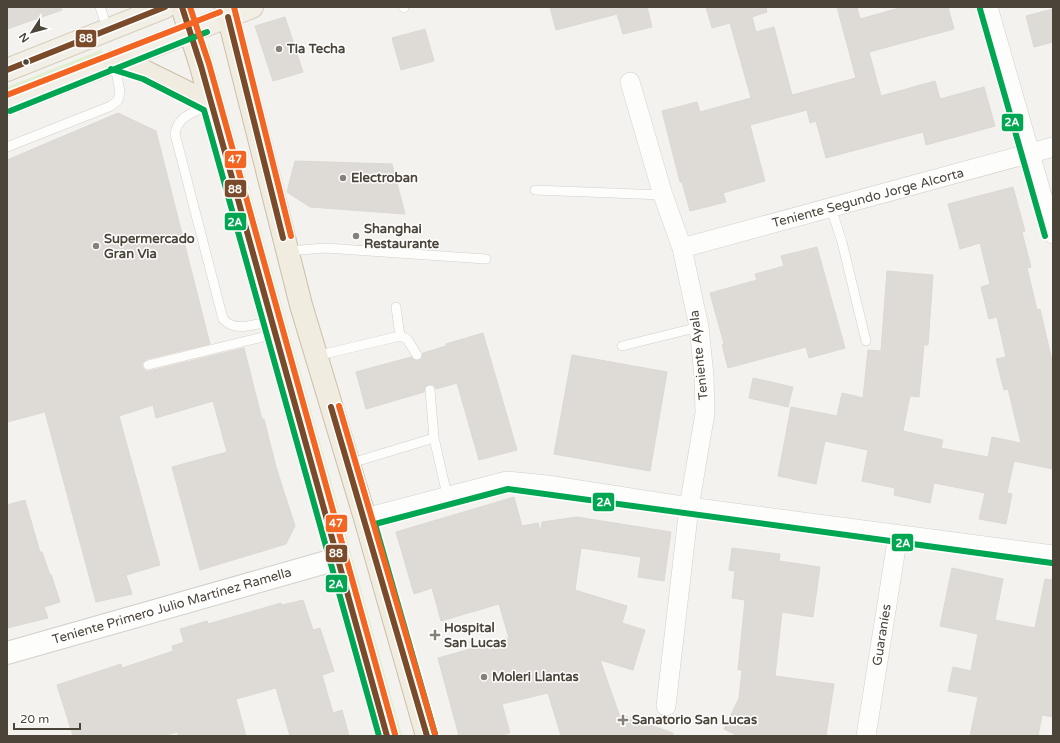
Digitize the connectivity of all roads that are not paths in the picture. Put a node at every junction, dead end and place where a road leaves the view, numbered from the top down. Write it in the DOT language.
graph roads {
  1 [pos="100,7"];
  2 [pos="165,7"];
  3 [pos="182,7"];
  4 [pos="252,7"];
  5 [pos="988,7"];
  6 [pos="137,12"];
  7 [pos="227,12"];
  8 [pos="197,28"];
  9 [pos="108,30"];
  10 [pos="114,61"];
  11 [pos="7,70"];
  12 [pos="630,82"];
  13 [pos="7,104"];
  14 [pos="211,104"];
  15 [pos="7,147"];
  16 [pos="1053,147"];
  17 [pos="1029,154"];
  18 [pos="535,190"];
  19 [pos="663,195"];
  20 [pos="831,208"];
  21 [pos="1053,234"];
  22 [pos="682,248"];
  23 [pos="286,251"];
  24 [pos="486,259"];
  25 [pos="396,307"];
  26 [pos="273,327"];
  27 [pos="699,327"];
  28 [pos="400,336"];
  29 [pos="866,341"];
  30 [pos="622,346"];
  31 [pos="417,355"];
  32 [pos="316,357"];
  33 [pos="148,365"];
  34 [pos="430,390"];
  35 [pos="434,438"];
  36 [pos="348,464"];
  37 [pos="447,495"];
  38 [pos="689,507"];
  39 [pos="364,518"];
  40 [pos="898,534"];
  41 [pos="1053,555"];
  42 [pos="337,559"];
  43 [pos="7,653"];
  44 [pos="666,706"];
  45 [pos="387,736"];
  46 [pos="427,736"];
  47 [pos="866,736"];
  1 -- 9 [label="lane"];
  2 -- 6 [label="main road"];
  3 -- 8 [label="highway"];
  4 -- 7 [label="main road"];
  5 -- 17 [label="street"];
  6 -- 9 [label="main road"];
  7 -- 8 [label="main road"];
  7 -- 23 [label="highway"];
  8 -- 10 [label="main road"];
  8 -- 14 [label="highway"];
  9 -- 11 [label="main road"];
  10 -- 13 [label="main road"];
  10 -- 14 [label="highway"];
  10 -- 15 [label="lane"];
  12 -- 19 [label="street, Teniente Ayala"];
  14 -- 26 [label="highway"];
  14 -- 26 [label="lane"];
  16 -- 17 [label="street, Teniente Segundo Jorge Alcorta"];
  17 -- 20 [label="street, Teniente Segundo Jorge Alcorta"];
  17 -- 21 [label="street"];
  18 -- 19 [label="lane"];
  19 -- 22 [label="street, Teniente Ayala"];
  20 -- 22 [label="street, Teniente Segundo Jorge Alcorta"];
  20 -- 29 [label="lane"];
  22 -- 27 [label="street, Teniente Ayala"];
  23 -- 24 [label="lane"];
  23 -- 32 [label="highway"];
  25 -- 28 [label="lane"];
  26 -- 33 [label="lane"];
  26 -- 42 [label="highway"];
  27 -- 30 [label="lane"];
  27 -- 38 [label="street, Teniente Ayala"];
  28 -- 31 [label="lane"];
  28 -- 32 [label="lane"];
  32 -- 36 [label="highway"];
  34 -- 35 [label="lane"];
  35 -- 36 [label="lane"];
  35 -- 37 [label="lane"];
  36 -- 39 [label="highway"];
  37 -- 38 [label="street"];
  37 -- 39 [label="street"];
  38 -- 40 [label="street"];
  38 -- 44 [label="street, Teniente Ayala"];
  39 -- 46 [label="highway"];
  40 -- 41 [label="street"];
  40 -- 47 [label="street, Guaraníes"];
  42 -- 43 [label="street, Teniente Primero Julio Martínez Ramella"];
  42 -- 45 [label="highway"];
}
